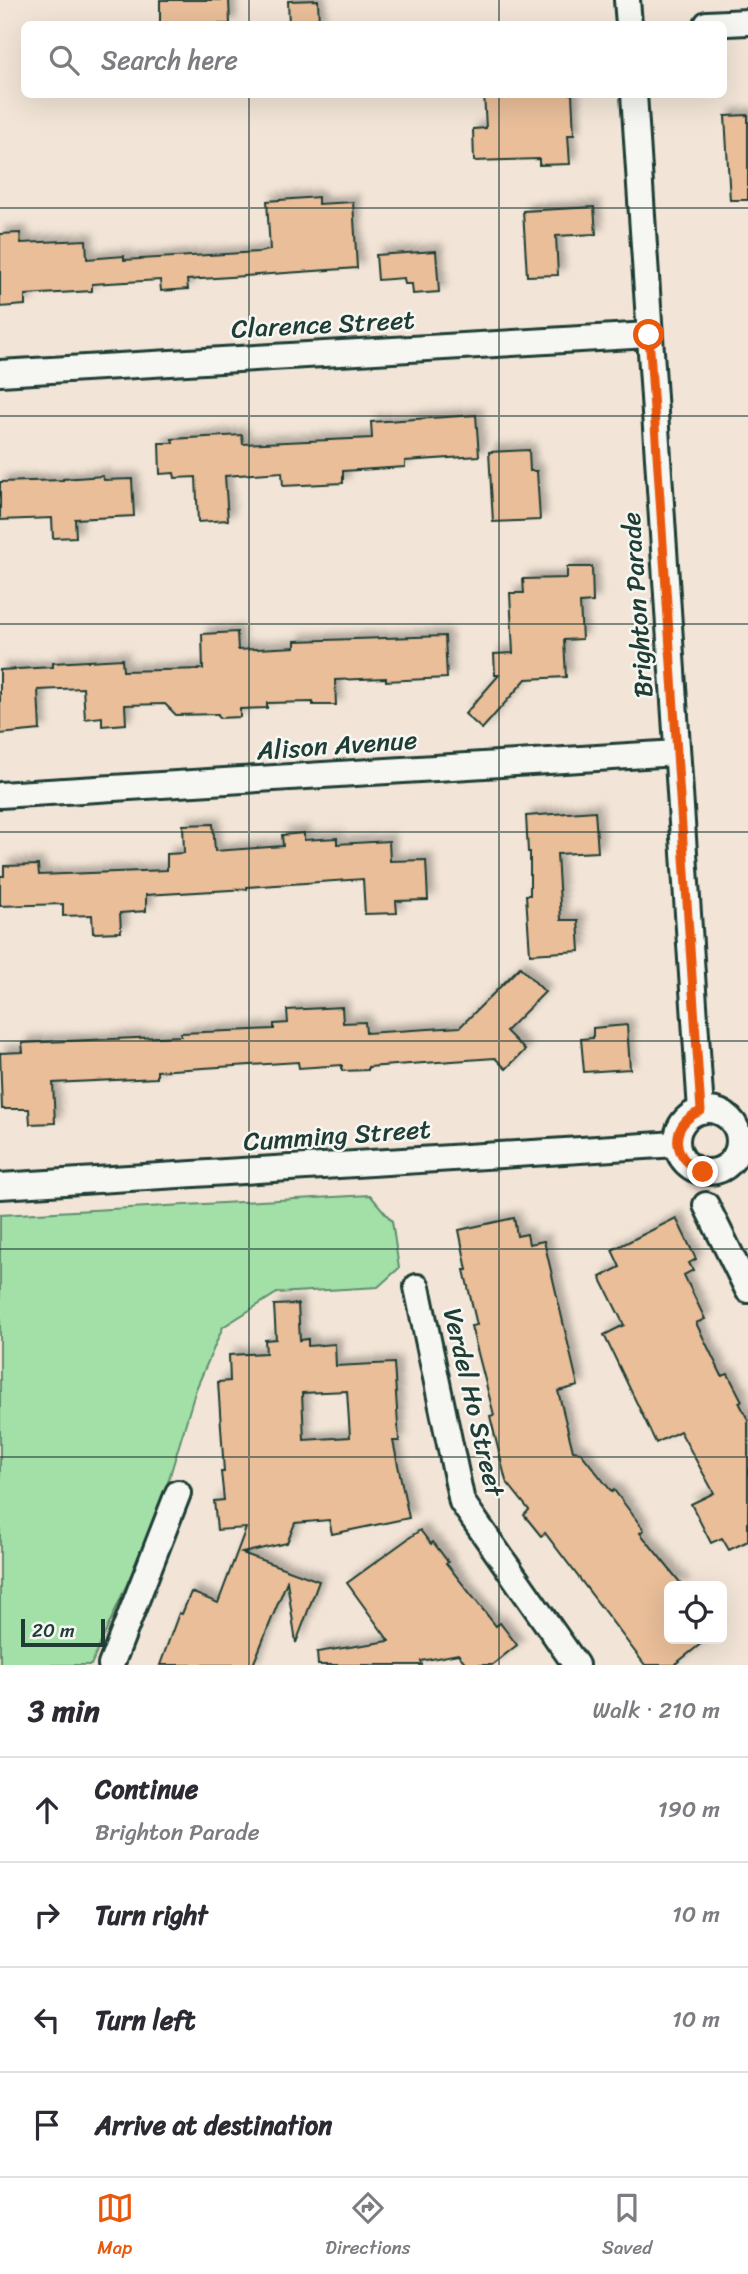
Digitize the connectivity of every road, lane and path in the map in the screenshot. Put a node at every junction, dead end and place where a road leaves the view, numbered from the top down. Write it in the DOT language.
graph roads {
  1 [pos="627,0"];
  2 [pos="629,21"];
  3 [pos="748,22"];
  4 [pos="727,23"];
  5 [pos="634,98"];
  6 [pos="649,335"];
  7 [pos="0,373"];
  8 [pos="677,753"];
  9 [pos="0,795"];
  10 [pos="701,1111"];
  11 [pos="744,1140"];
  12 [pos="677,1144"];
  13 [pos="0,1186"];
  14 [pos="706,1205"];
  15 [pos="417,1287"];
  16 [pos="748,1290"];
  17 [pos="178,1493"];
  18 [pos="111,1665"];
  19 [pos="576,1665"];
  1 -- 2 [label="street"];
  3 -- 4 [label="street"];
  5 -- 6 [label="street, Brighton Parade"];
  6 -- 7 [label="street, Clarence Street"];
  6 -- 8 [label="street, Brighton Parade"];
  8 -- 9 [label="street, Alison Avenue"];
  8 -- 10 [label="street, Brighton Parade"];
  10 -- 11 [label="street"];
  10 -- 12 [label="street"];
  11 -- 12 [label="street"];
  12 -- 13 [label="street, Cumming Street"];
  14 -- 16 [label="street"];
  15 -- 19 [label="street, Verdel Ho Street"];
  17 -- 18 [label="street"];
}
